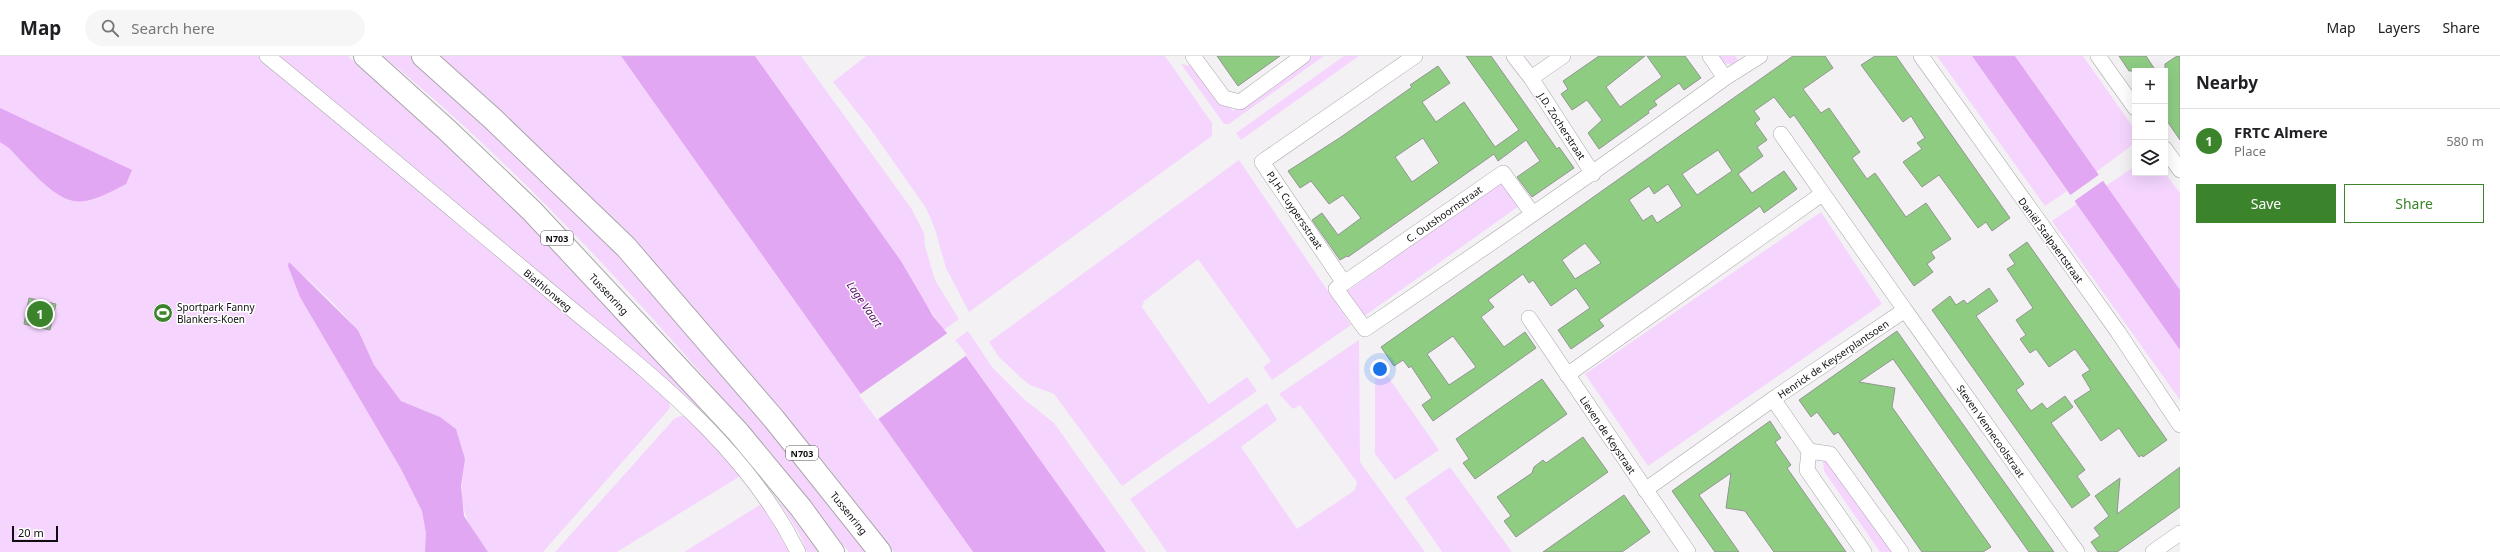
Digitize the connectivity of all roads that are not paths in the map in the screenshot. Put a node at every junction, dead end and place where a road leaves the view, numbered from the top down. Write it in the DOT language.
graph roads {
  1 [pos="267,56"];
  2 [pos="364,56"];
  3 [pos="423,56"];
  4 [pos="1192,56"];
  5 [pos="1303,56"];
  6 [pos="1415,56"];
  7 [pos="1514,56"];
  8 [pos="1563,56"];
  9 [pos="1710,56"];
  10 [pos="1760,56"];
  11 [pos="1921,56"];
  12 [pos="2098,56"];
  13 [pos="1531,78"];
  14 [pos="1725,78"];
  15 [pos="2132,104"];
  16 [pos="1781,134"];
  17 [pos="2168,153"];
  18 [pos="2180,170"];
  19 [pos="1593,174"];
  20 [pos="1822,194"];
  21 [pos="1532,213"];
  22 [pos="1344,283"];
  23 [pos="1905,310"];
  24 [pos="1529,318"];
  25 [pos="1567,374"];
  26 [pos="1773,399"];
  27 [pos="2180,426"];
  28 [pos="1809,451"];
  29 [pos="1645,490"];
  30 [pos="2180,533"];
  31 [pos="798,552"];
  32 [pos="833,552"];
  33 [pos="880,552"];
  34 [pos="1688,552"];
  35 [pos="1864,552"];
  36 [pos="1901,552"];
  37 [pos="2077,552"];
  38 [pos="2154,552"];
  1 -- 31 [label="street, Biathlonweg"];
  2 -- 32 [label="highway, Tussenring / N703"];
  3 -- 33 [label="highway, Tussenring / N703"];
  4 -- 5 [label="street"];
  6 -- 22 [label="street, P.J.H. Cuypersstraat"];
  7 -- 13 [label="street, J.D. Zocherstraat"];
  8 -- 13 [label="street"];
  9 -- 14 [label="street"];
  10 -- 14 [label="street"];
  11 -- 27 [label="street, Daniël Stalpaertstraat"];
  12 -- 15 [label="street"];
  13 -- 19 [label="street, J.D. Zocherstraat"];
  14 -- 19 [label="street"];
  16 -- 20 [label="street"];
  17 -- 18 [label="street"];
  19 -- 21 [label="street"];
  20 -- 23 [label="street"];
  20 -- 25 [label="street"];
  21 -- 22 [label="street, C. Outshoornstraat"];
  21 -- 22 [label="street"];
  23 -- 26 [label="street, Henrick de Keyserplantsoen"];
  23 -- 37 [label="street, Steven Vennecoolstraat"];
  24 -- 25 [label="street, Lieven de Keystraat"];
  25 -- 29 [label="street, Lieven de Keystraat"];
  26 -- 28 [label="street"];
  26 -- 29 [label="street, Henrick de Keyserplantsoen"];
  28 -- 35 [label="street"];
  28 -- 36 [label="street"];
  29 -- 34 [label="street, Lieven de Keystraat"];
  30 -- 38 [label="street"];
}
